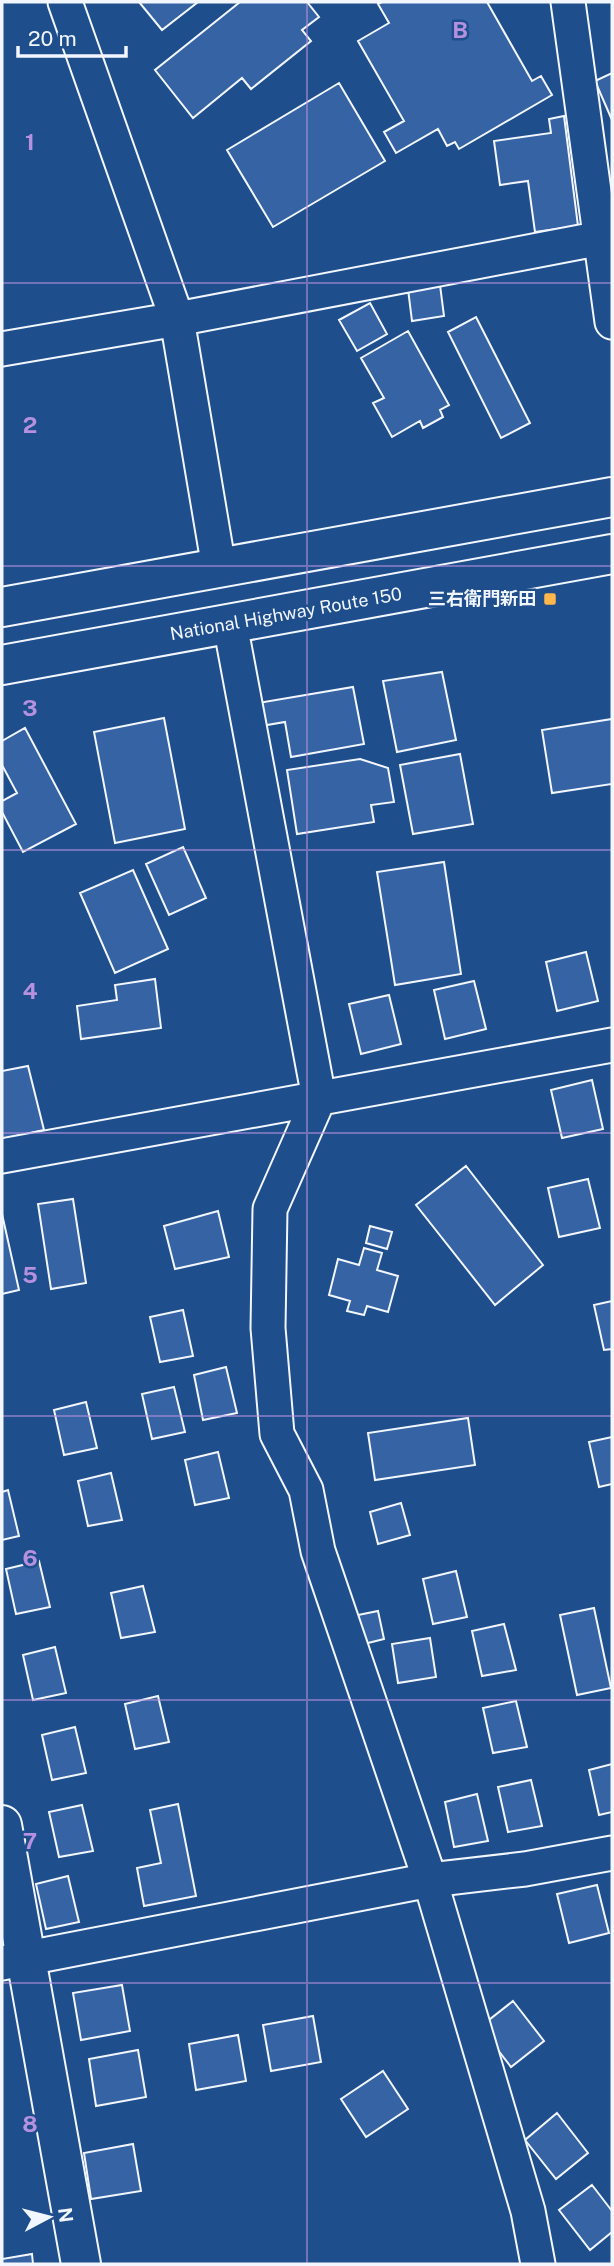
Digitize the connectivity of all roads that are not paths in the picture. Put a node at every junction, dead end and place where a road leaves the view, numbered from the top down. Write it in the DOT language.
graph roads {
  1 [pos="65,2"];
  2 [pos="568,2"];
  3 [pos="606,237"];
  4 [pos="177,319"];
  5 [pos="612,322"];
  6 [pos="2,349"];
  7 [pos="612,497"];
  8 [pos="612,554"];
  9 [pos="219,568"];
  10 [pos="2,607"];
  11 [pos="230,624"];
  12 [pos="2,665"];
  13 [pos="612,1045"];
  14 [pos="319,1098"];
  15 [pos="2,1156"];
  16 [pos="2,1825"];
  17 [pos="612,1853"];
  18 [pos="430,1880"];
  19 [pos="14,1960"];
  20 [pos="81,2264"];
  21 [pos="538,2264"];
  1 -- 4 [label="street"];
  2 -- 3 [label="street"];
  3 -- 4 [label="street"];
  3 -- 5 [label="street"];
  4 -- 6 [label="street"];
  4 -- 9 [label="street"];
  7 -- 9 [label="main road"];
  8 -- 11 [label="main road, National Highway Route 150"];
  9 -- 10 [label="main road"];
  11 -- 12 [label="main road, National Highway Route 150"];
  11 -- 14 [label="street"];
  13 -- 14 [label="street"];
  14 -- 15 [label="street"];
  14 -- 18 [label="street"];
  16 -- 19 [label="main road"];
  17 -- 18 [label="street"];
  18 -- 19 [label="street"];
  18 -- 21 [label="street"];
  19 -- 20 [label="main road"];
}
